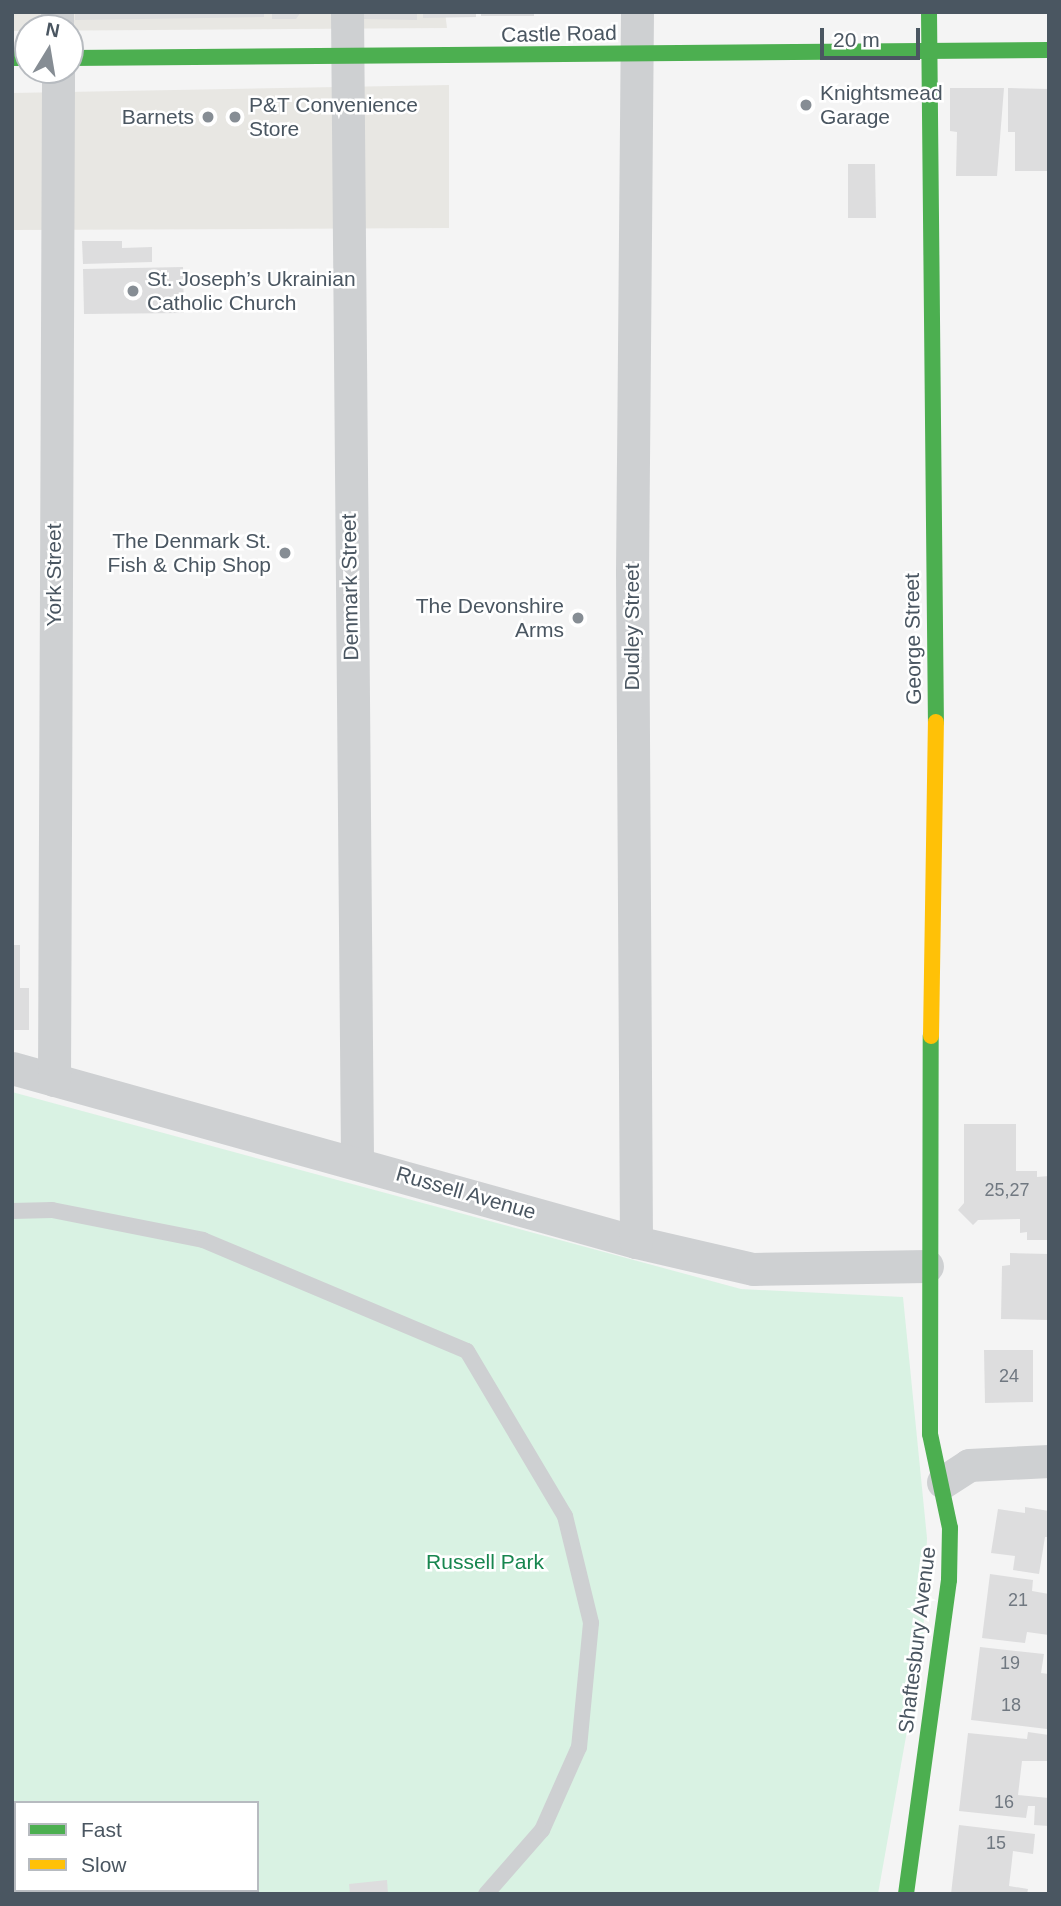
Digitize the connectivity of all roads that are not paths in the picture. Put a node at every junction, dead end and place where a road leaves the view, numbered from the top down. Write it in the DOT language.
graph roads {
  1 [pos="347,12"];
  2 [pos="637,12"];
  3 [pos="929,12"];
  4 [pos="1049,50"];
  5 [pos="929,51"];
  6 [pos="639,54"];
  7 [pos="348,57"];
  8 [pos="84,58"];
  9 [pos="58,84"];
  10 [pos="12,1068"];
  11 [pos="54,1080"];
  12 [pos="357,1162"];
  13 [pos="12,1211"];
  14 [pos="636,1242"];
  15 [pos="927,1266"];
  16 [pos="1049,1461"];
  17 [pos="943,1482"];
  18 [pos="486,1894"];
  19 [pos="906,1894"];
  1 -- 7 [label="street, Denmark Street"];
  2 -- 6 [label="street, Dudley Street"];
  3 -- 5 [label="street, George Street"];
  4 -- 5 [label="street, Castle Road"];
  5 -- 6 [label="street, Castle Road"];
  5 -- 15 [label="street, George Street"];
  6 -- 7 [label="street, Castle Road"];
  6 -- 14 [label="street, Dudley Street"];
  7 -- 8 [label="street, Castle Road"];
  7 -- 12 [label="street, Denmark Street"];
  9 -- 11 [label="street, York Street"];
  10 -- 11 [label="street, Russell Avenue"];
  11 -- 12 [label="street, Russell Avenue"];
  12 -- 14 [label="street, Russell Avenue"];
  13 -- 18 [label="lane"];
  14 -- 15 [label="street, Russell Avenue"];
  15 -- 17 [label="street, Shaftesbury Avenue"];
  16 -- 17 [label="street"];
  17 -- 19 [label="street, Shaftesbury Avenue"];
}
